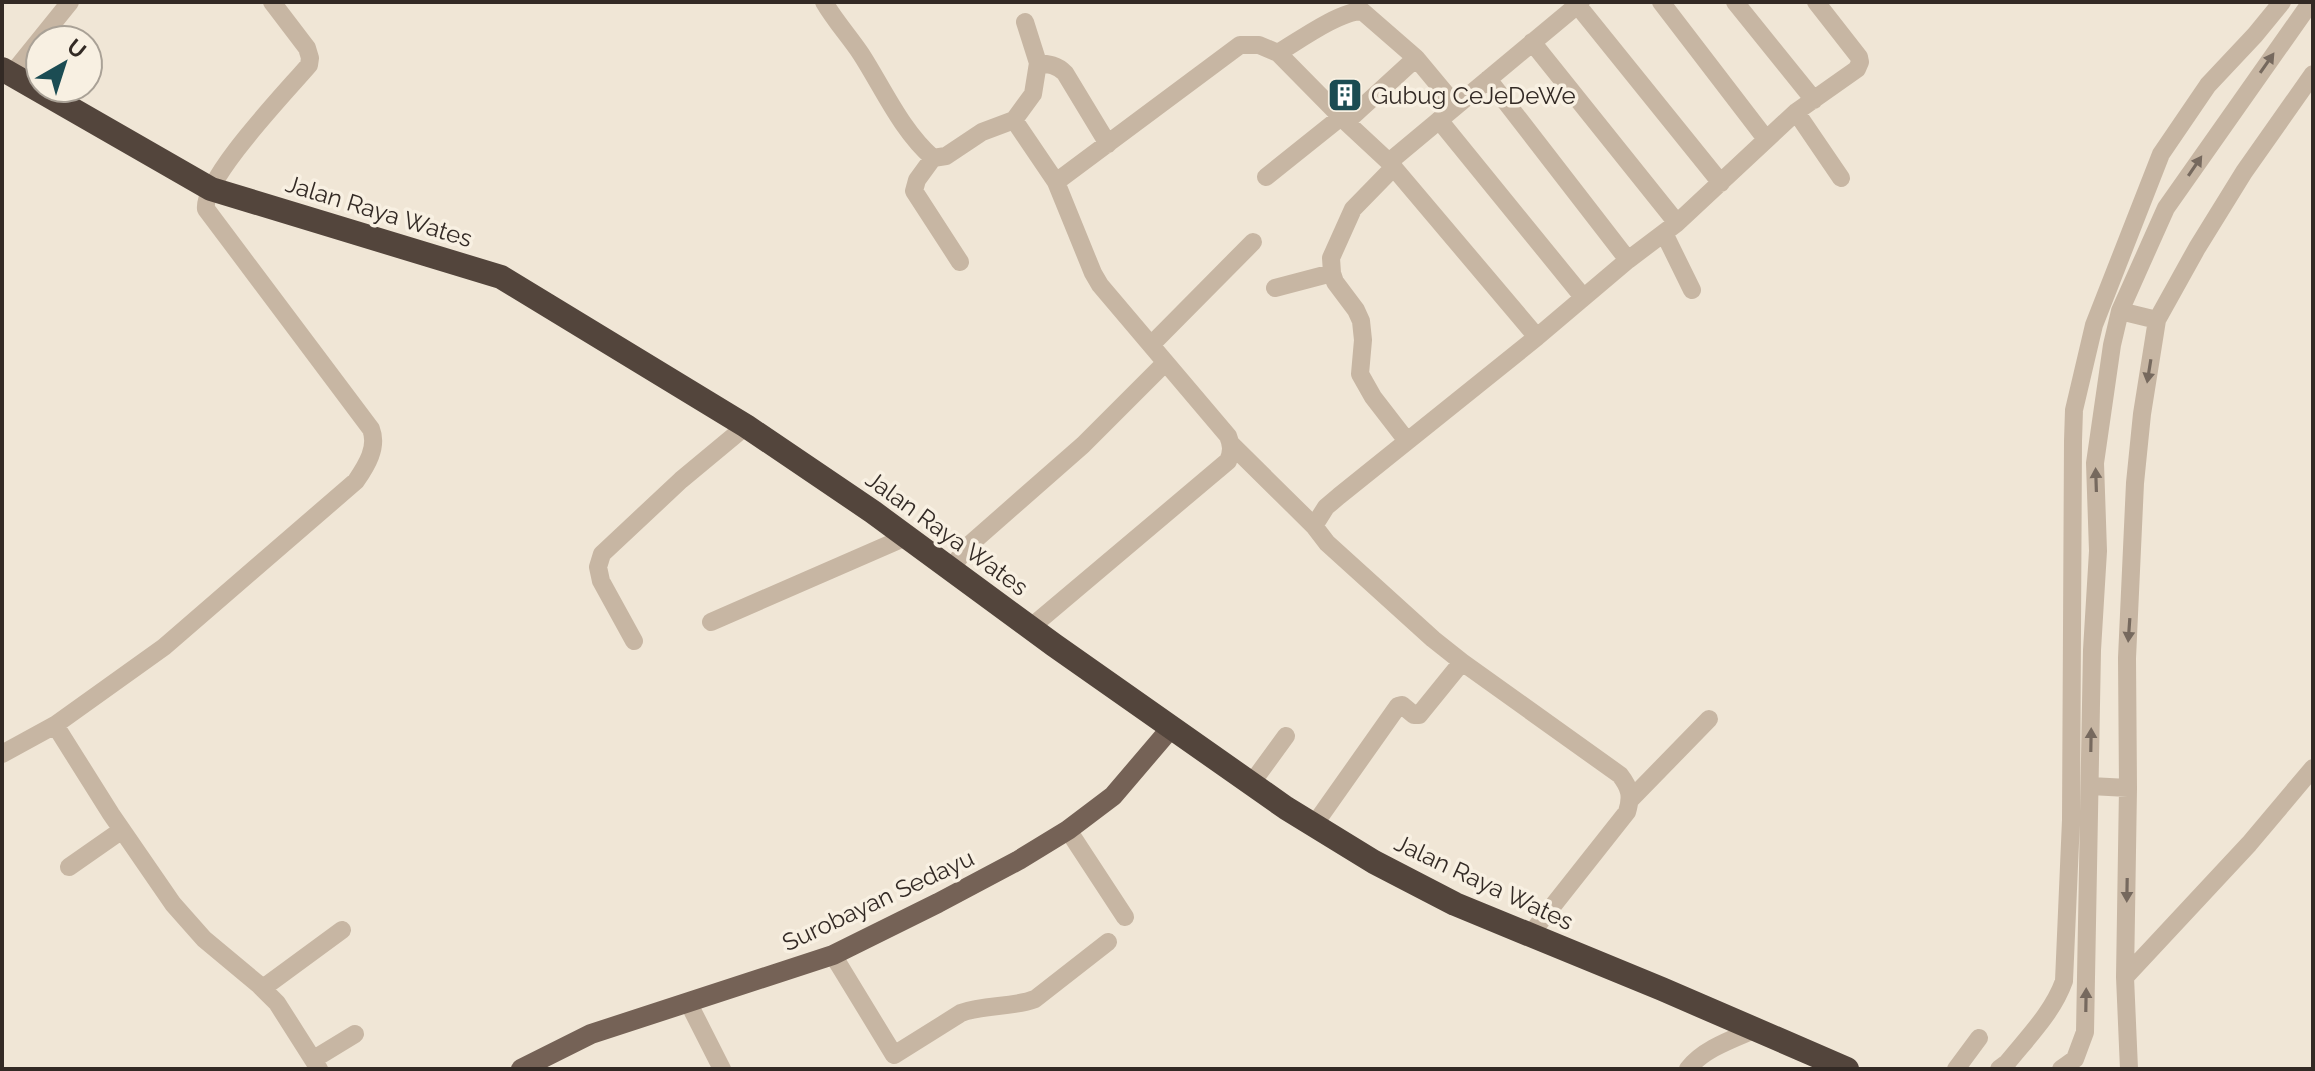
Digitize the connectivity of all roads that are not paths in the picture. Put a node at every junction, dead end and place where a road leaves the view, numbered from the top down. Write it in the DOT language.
graph roads {
  1 [pos="70,2"];
  2 [pos="824,2"];
  3 [pos="1661,2"];
  4 [pos="1735,2"];
  5 [pos="1818,2"];
  6 [pos="2282,2"];
  7 [pos="2311,2"];
  8 [pos="1578,3"];
  9 [pos="277,4"];
  10 [pos="1356,6"];
  11 [pos="1025,22"];
  12 [pos="1532,42"];
  13 [pos="1278,53"];
  14 [pos="1416,58"];
  15 [pos="1038,63"];
  16 [pos="7,71"];
  17 [pos="2313,74"];
  18 [pos="1488,79"];
  19 [pos="1814,100"];
  20 [pos="1456,106"];
  21 [pos="1796,112"];
  22 [pos="1344,119"];
  23 [pos="1014,120"];
  24 [pos="1439,120"];
  25 [pos="1766,139"];
  26 [pos="1108,144"];
  27 [pos="933,158"];
  28 [pos="1392,165"];
  29 [pos="1266,177"];
  30 [pos="1841,178"];
  31 [pos="1056,182"];
  32 [pos="1721,183"];
  33 [pos="211,189"];
  34 [pos="1670,228"];
  35 [pos="1253,242"];
  36 [pos="1628,260"];
  37 [pos="960,262"];
  38 [pos="1332,273"];
  39 [pos="1275,288"];
  40 [pos="1692,290"];
  41 [pos="1583,297"];
  42 [pos="2120,311"];
  43 [pos="2157,320"];
  44 [pos="1537,337"];
  45 [pos="1151,345"];
  46 [pos="1165,363"];
  47 [pos="746,426"];
  48 [pos="1407,441"];
  49 [pos="1231,444"];
  50 [pos="1314,526"];
  51 [pos="906,537"];
  52 [pos="2098,551"];
  53 [pos="2133,551"];
  54 [pos="950,570"];
  55 [pos="711,622"];
  56 [pos="1030,628"];
  57 [pos="634,641"];
  58 [pos="1462,662"];
  59 [pos="1709,719"];
  60 [pos="55,725"];
  61 [pos="1171,728"];
  62 [pos="1286,736"];
  63 [pos="2,754"];
  64 [pos="2313,768"];
  65 [pos="1251,784"];
  66 [pos="2090,786"];
  67 [pos="2128,788"];
  68 [pos="1631,799"];
  69 [pos="1314,825"];
  70 [pos="122,830"];
  71 [pos="1068,830"];
  72 [pos="69,867"];
  73 [pos="1125,917"];
  74 [pos="342,930"];
  75 [pos="1529,936"];
  76 [pos="1108,942"];
  77 [pos="833,955"];
  78 [pos="2125,977"];
  79 [pos="263,988"];
  80 [pos="688,1002"];
  81 [pos="1756,1029"];
  82 [pos="355,1034"];
  83 [pos="1979,1038"];
  84 [pos="898,1062"];
  85 [pos="316,1064"];
  86 [pos="521,1069"];
  87 [pos="722,1069"];
  88 [pos="1688,1069"];
  89 [pos="1847,1069"];
  90 [pos="1956,1069"];
  91 [pos="1999,1069"];
  92 [pos="2061,1069"];
  93 [pos="2129,1069"];
  1 -- 16 [label="street"];
  2 -- 27 [label="street"];
  3 -- 25 [label="street"];
  4 -- 19 [label="street"];
  5 -- 19 [label="street"];
  6 -- 91 [label="street"];
  42 -- 7 [label="street, one-way"];
  8 -- 12 [label="street"];
  8 -- 32 [label="street"];
  9 -- 33 [label="street"];
  10 -- 13 [label="street"];
  10 -- 14 [label="street"];
  11 -- 15 [label="street"];
  12 -- 18 [label="street"];
  12 -- 34 [label="street"];
  13 -- 22 [label="street"];
  13 -- 26 [label="street"];
  14 -- 20 [label="street"];
  14 -- 22 [label="street"];
  15 -- 23 [label="street"];
  15 -- 26 [label="street"];
  16 -- 33 [label="highway, Jalan Raya Wates"];
  17 -- 43 [label="street"];
  18 -- 20 [label="street"];
  18 -- 36 [label="street"];
  19 -- 21 [label="street"];
  20 -- 24 [label="street"];
  21 -- 25 [label="street"];
  21 -- 30 [label="street"];
  22 -- 28 [label="street"];
  22 -- 29 [label="street"];
  23 -- 27 [label="street"];
  23 -- 31 [label="street"];
  24 -- 28 [label="street"];
  24 -- 41 [label="street"];
  25 -- 32 [label="street"];
  26 -- 31 [label="street"];
  27 -- 37 [label="street"];
  28 -- 38 [label="street"];
  28 -- 44 [label="street"];
  31 -- 45 [label="street"];
  32 -- 34 [label="street"];
  33 -- 47 [label="highway, Jalan Raya Wates"];
  33 -- 60 [label="street"];
  34 -- 36 [label="street"];
  34 -- 40 [label="street"];
  35 -- 45 [label="street"];
  36 -- 41 [label="street"];
  38 -- 39 [label="street"];
  38 -- 48 [label="street"];
  41 -- 44 [label="street"];
  42 -- 43 [label="street"];
  52 -- 42 [label="street, one-way"];
  43 -- 53 [label="street, one-way"];
  44 -- 48 [label="street"];
  45 -- 46 [label="street"];
  46 -- 49 [label="street"];
  46 -- 54 [label="street"];
  47 -- 51 [label="highway, Jalan Raya Wates"];
  47 -- 57 [label="street"];
  48 -- 50 [label="street"];
  49 -- 50 [label="street"];
  49 -- 56 [label="street"];
  50 -- 58 [label="street"];
  51 -- 54 [label="highway, Jalan Raya Wates"];
  51 -- 55 [label="street"];
  52 -- 53 [label="street"];
  66 -- 52 [label="street, one-way"];
  53 -- 67 [label="street, one-way"];
  54 -- 56 [label="highway, Jalan Raya Wates"];
  56 -- 61 [label="highway, Jalan Raya Wates"];
  58 -- 68 [label="street"];
  58 -- 69 [label="street"];
  59 -- 68 [label="street"];
  60 -- 63 [label="street"];
  60 -- 70 [label="street"];
  61 -- 65 [label="highway, Jalan Raya Wates"];
  61 -- 71 [label="main road, Surobayan Sedayu"];
  62 -- 65 [label="street"];
  64 -- 78 [label="street"];
  65 -- 69 [label="highway, Jalan Raya Wates"];
  66 -- 67 [label="street"];
  92 -- 66 [label="street, one-way"];
  67 -- 78 [label="street, one-way"];
  68 -- 75 [label="street"];
  69 -- 75 [label="highway, Jalan Raya Wates"];
  70 -- 72 [label="street"];
  70 -- 79 [label="street"];
  71 -- 73 [label="street"];
  71 -- 77 [label="main road, Surobayan Sedayu"];
  74 -- 79 [label="street"];
  75 -- 81 [label="highway, Jalan Raya Wates"];
  76 -- 84 [label="street"];
  77 -- 80 [label="main road, Surobayan Sedayu"];
  77 -- 84 [label="street"];
  78 -- 93 [label="street"];
  79 -- 85 [label="street"];
  80 -- 86 [label="main road, Surobayan Sedayu"];
  80 -- 87 [label="street"];
  81 -- 88 [label="street"];
  81 -- 89 [label="highway, Jalan Raya Wates"];
  82 -- 85 [label="street"];
  83 -- 90 [label="street"];
}
